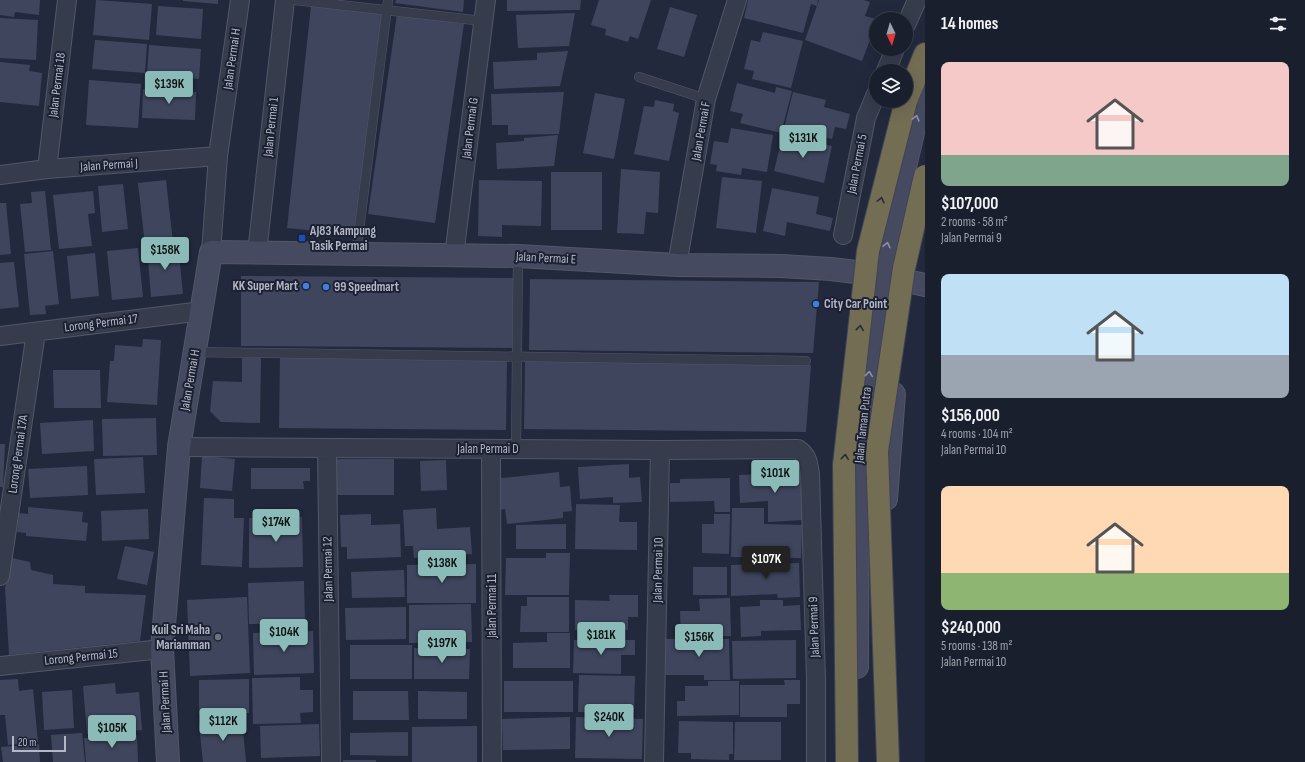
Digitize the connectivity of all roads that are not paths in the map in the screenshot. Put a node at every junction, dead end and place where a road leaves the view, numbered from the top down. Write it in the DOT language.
graph roads {
  1 [pos="67,0"];
  2 [pos="240,0"];
  3 [pos="285,0"];
  4 [pos="294,0"];
  5 [pos="486,0"];
  6 [pos="737,0"];
  7 [pos="917,0"];
  8 [pos="387,5"];
  9 [pos="912,12"];
  10 [pos="483,21"];
  11 [pos="925,54"];
  12 [pos="639,77"];
  13 [pos="913,84"];
  14 [pos="925,95"];
  15 [pos="706,99"];
  16 [pos="870,108"];
  17 [pos="904,108"];
  18 [pos="218,156"];
  19 [pos="47,170"];
  20 [pos="0,175"];
  21 [pos="925,177"];
  22 [pos="843,235"];
  23 [pos="211,252"];
  24 [pos="257,253"];
  25 [pos="356,254"];
  26 [pos="454,256"];
  27 [pos="518,256"];
  28 [pos="677,264"];
  29 [pos="880,275"];
  30 [pos="903,280"];
  31 [pos="925,285"];
  32 [pos="202,311"];
  33 [pos="36,332"];
  34 [pos="0,336"];
  35 [pos="195,352"];
  36 [pos="517,357"];
  37 [pos="806,360"];
  38 [pos="179,447"];
  39 [pos="327,448"];
  40 [pos="491,449"];
  41 [pos="516,449"];
  42 [pos="798,449"];
  43 [pos="660,450"];
  44 [pos="5,509"];
  45 [pos="0,576"];
  46 [pos="162,648"];
  47 [pos="0,666"];
  48 [pos="168,762"];
  49 [pos="331,762"];
  50 [pos="492,762"];
  51 [pos="654,762"];
  52 [pos="816,762"];
  53 [pos="847,762"];
  54 [pos="856,762"];
  55 [pos="885,762"];
  56 [pos="888,762"];
  1 -- 19 [label="street, Jalan Permai 18"];
  2 -- 18 [label="street, Jalan Permai H"];
  3 -- 24 [label="street, Jalan Permai 1"];
  4 -- 8 [label="lane"];
  5 -- 10 [label="street, Jalan Permai G"];
  6 -- 15 [label="street, Jalan Permai F"];
  7 -- 9 [label="street"];
  8 -- 10 [label="lane"];
  8 -- 25 [label="lane"];
  10 -- 26 [label="street, Jalan Permai G"];
  11 -- 13 [label="highway"];
  12 -- 15 [label="lane"];
  29 -- 14 [label="street, Jalan Taman Putra, one-way"];
  15 -- 28 [label="street, Jalan Permai F"];
  16 -- 22 [label="street, Jalan Permai 5"];
  53 -- 17 [label="highway, one-way, bridge"];
  18 -- 19 [label="street, Jalan Permai J"];
  18 -- 23 [label="street, Jalan Permai H"];
  19 -- 20 [label="street, Jalan Permai J"];
  21 -- 30 [label="street"];
  21 -- 56 [label="highway, bridge"];
  23 -- 24 [label="street, Jalan Permai E"];
  23 -- 32 [label="street, Jalan Permai H"];
  24 -- 25 [label="street, Jalan Permai E"];
  25 -- 26 [label="street, Jalan Permai E"];
  26 -- 27 [label="street, Jalan Permai E"];
  27 -- 28 [label="street, Jalan Permai E"];
  27 -- 36 [label="lane"];
  28 -- 29 [label="street, Jalan Permai E"];
  29 -- 30 [label="street, Jalan Permai E"];
  54 -- 29 [label="street, Jalan Taman Putra, one-way"];
  30 -- 31 [label="street, Jalan Permai E"];
  30 -- 55 [label="street"];
  32 -- 33 [label="street, Lorong Permai 17"];
  32 -- 35 [label="street, Jalan Permai H"];
  33 -- 34 [label="street, Lorong Permai 17"];
  33 -- 44 [label="street, Lorong Permai 17A"];
  35 -- 36 [label="lane"];
  35 -- 38 [label="street, Jalan Permai H"];
  36 -- 37 [label="lane"];
  36 -- 41 [label="lane"];
  38 -- 39 [label="street, Jalan Permai D"];
  38 -- 46 [label="street, Jalan Permai H"];
  39 -- 40 [label="street, Jalan Permai D"];
  39 -- 49 [label="street, Jalan Permai 12"];
  40 -- 41 [label="street, Jalan Permai D"];
  40 -- 50 [label="street, Jalan Permai 11"];
  41 -- 43 [label="street, Jalan Permai D"];
  42 -- 43 [label="street, Jalan Permai D"];
  42 -- 52 [label="street, Jalan Permai 9"];
  43 -- 51 [label="street, Jalan Permai 10"];
  44 -- 45 [label="street, Lorong Permai 17A"];
  46 -- 47 [label="street, Lorong Permai 15"];
  46 -- 48 [label="street, Jalan Permai H"];
}
